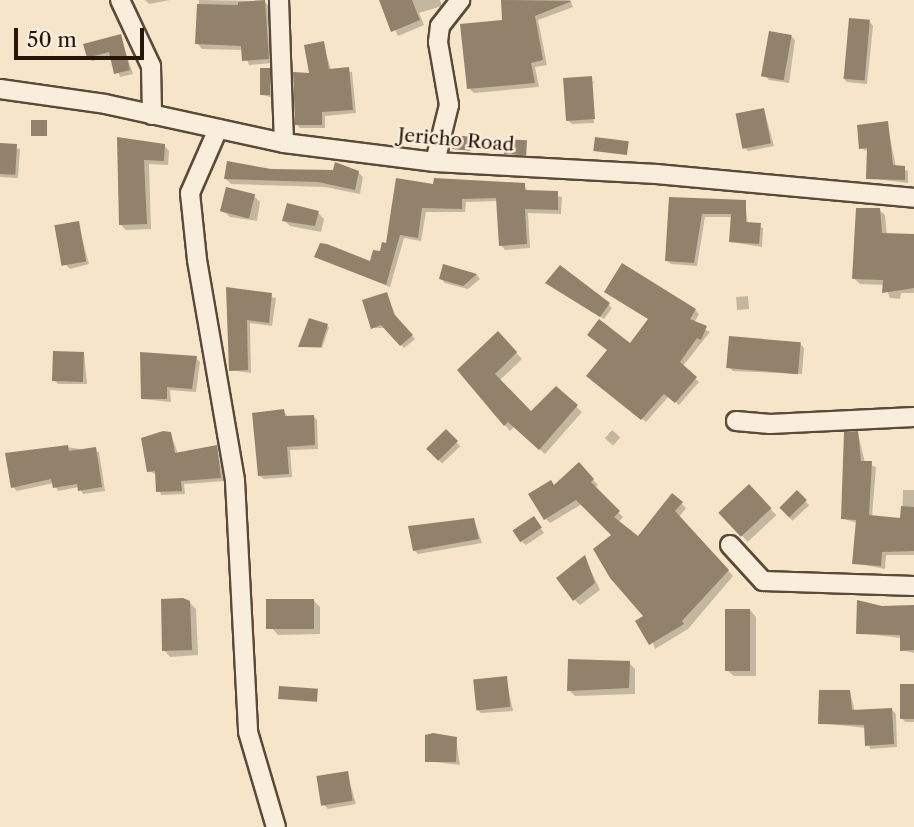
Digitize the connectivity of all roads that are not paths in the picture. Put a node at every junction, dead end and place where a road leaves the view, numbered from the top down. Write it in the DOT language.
graph roads {
  1 [pos="120,0"];
  2 [pos="279,0"];
  3 [pos="460,0"];
  4 [pos="0,89"];
  5 [pos="152,115"];
  6 [pos="218,129"];
  7 [pos="284,143"];
  8 [pos="435,162"];
  9 [pos="914,198"];
  10 [pos="914,417"];
  11 [pos="736,421"];
  12 [pos="730,545"];
  13 [pos="914,586"];
  14 [pos="276,827"];
  1 -- 5 [label="street"];
  2 -- 7 [label="street"];
  3 -- 8 [label="street"];
  4 -- 5 [label="street, Jericho Road"];
  5 -- 6 [label="street, Jericho Road"];
  6 -- 7 [label="street, Jericho Road"];
  6 -- 14 [label="street"];
  7 -- 8 [label="street, Jericho Road"];
  8 -- 9 [label="street, Jericho Road"];
  10 -- 11 [label="street"];
  12 -- 13 [label="street"];
}
